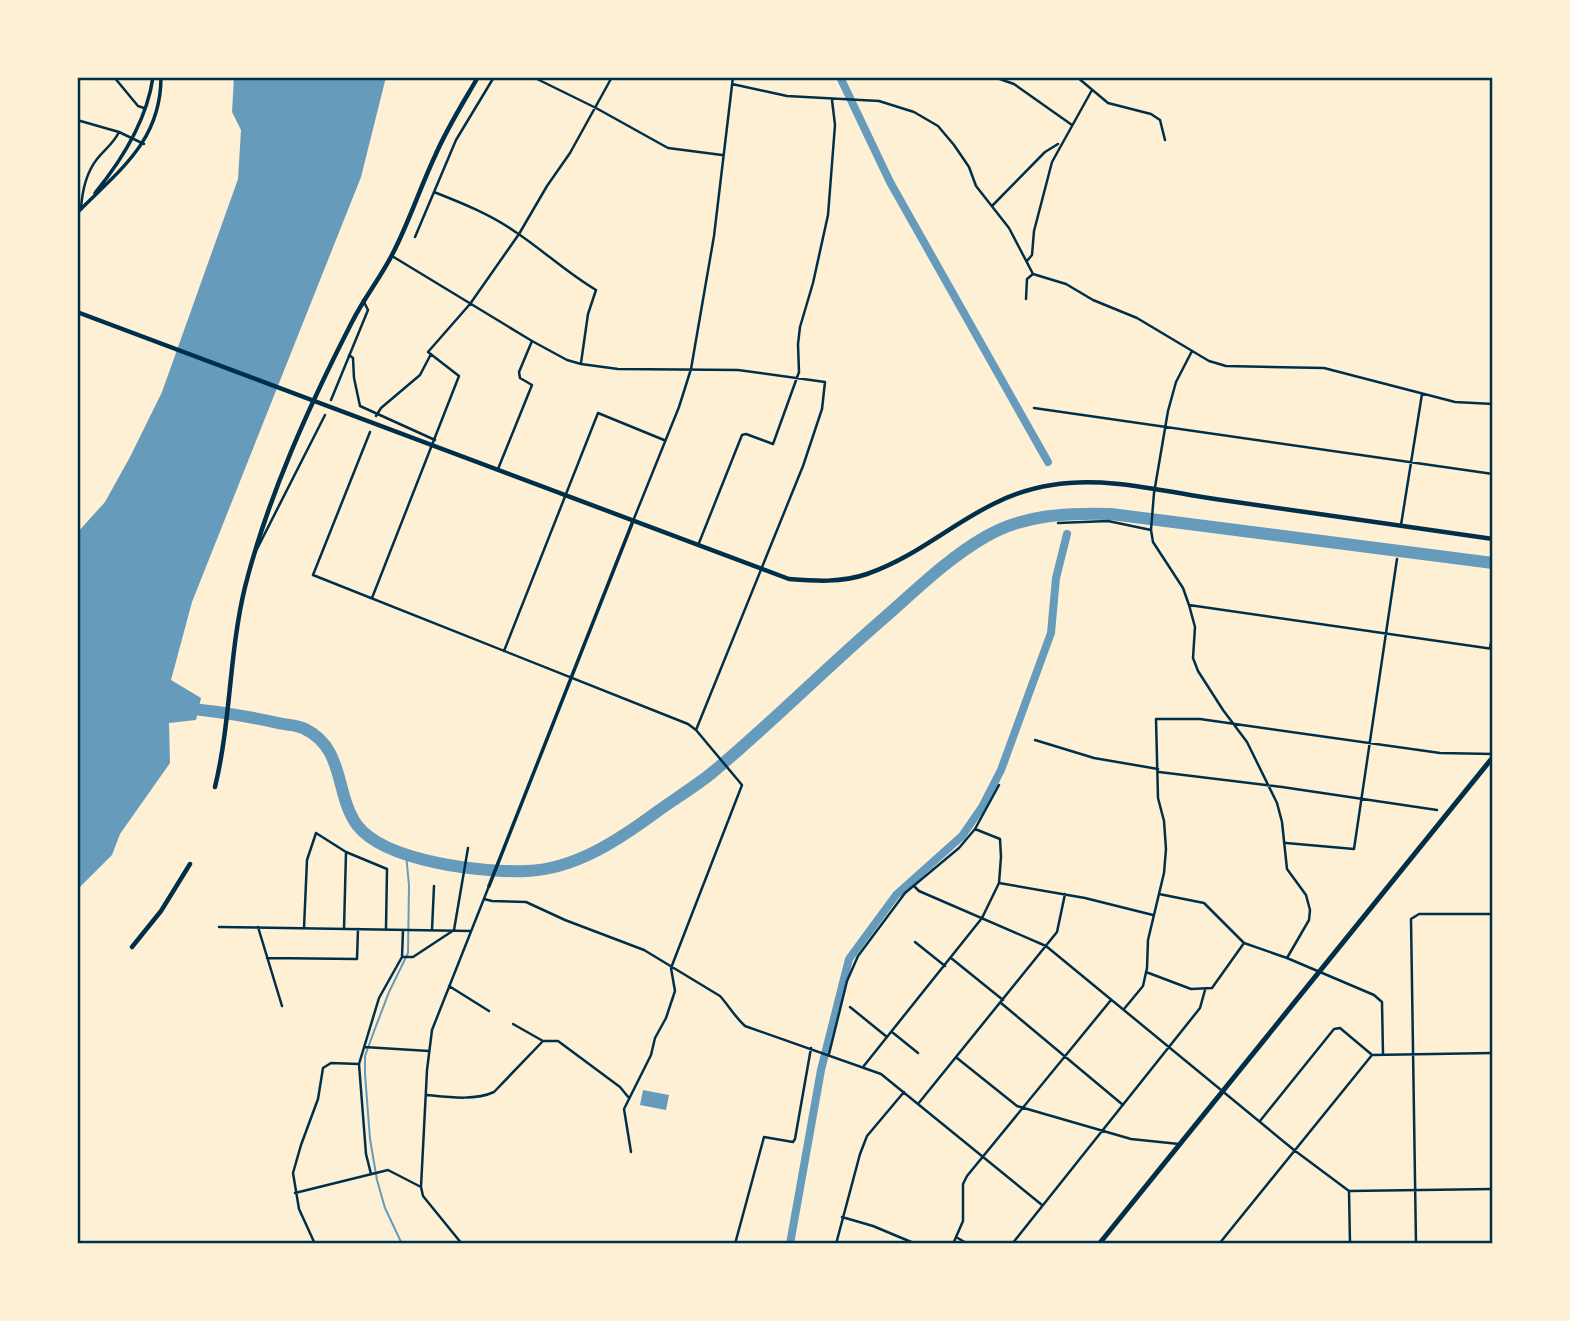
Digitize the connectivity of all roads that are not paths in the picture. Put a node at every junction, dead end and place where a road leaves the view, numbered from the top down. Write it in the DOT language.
graph roads {
  1 [pos="114,77"];
  2 [pos="153,77"];
  3 [pos="161,77"];
  4 [pos="478,77"];
  5 [pos="494,77"];
  6 [pos="533,77"];
  7 [pos="612,77"];
  8 [pos="733,77"];
  9 [pos="994,77"];
  10 [pos="1077,77"];
  11 [pos="732,84"];
  12 [pos="1092,90"];
  13 [pos="832,100"];
  14 [pos="144,108"];
  15 [pos="596,108"];
  16 [pos="77,120"];
  17 [pos="1072,125"];
  18 [pos="120,132"];
  19 [pos="132,137"];
  20 [pos="1164,140"];
  21 [pos="1060,143"];
  22 [pos="144,144"];
  23 [pos="722,155"];
  24 [pos="434,192"];
  25 [pos="85,205"];
  26 [pos="992,206"];
  27 [pos="79,211"];
  28 [pos="519,234"];
  29 [pos="415,237"];
  30 [pos="392,256"];
  31 [pos="1027,261"];
  32 [pos="1033,274"];
  33 [pos="1026,299"];
  34 [pos="363,300"];
  35 [pos="470,304"];
  36 [pos="77,313"];
  37 [pos="532,341"];
  38 [pos="1192,351"];
  39 [pos="431,354"];
  40 [pos="349,355"];
  41 [pos="581,364"];
  42 [pos="691,369"];
  43 [pos="797,379"];
  44 [pos="1422,394"];
  45 [pos="331,400"];
  46 [pos="313,402"];
  47 [pos="1493,404"];
  48 [pos="1034,408"];
  49 [pos="325,415"];
  50 [pos="377,415"];
  51 [pos="1165,427"];
  52 [pos="370,432"];
  53 [pos="664,440"];
  54 [pos="434,443"];
  55 [pos="1412,462"];
  56 [pos="498,471"];
  57 [pos="1493,474"];
  58 [pos="1154,491"];
  59 [pos="564,496"];
  60 [pos="634,521"];
  61 [pos="1058,523"];
  62 [pos="1401,525"];
  63 [pos="1151,528"];
  64 [pos="1493,539"];
  65 [pos="697,546"];
  66 [pos="253,558"];
  67 [pos="1397,559"];
  68 [pos="762,570"];
  69 [pos="372,599"];
  70 [pos="1189,605"];
  71 [pos="1493,632"];
  72 [pos="1385,633"];
  73 [pos="1492,649"];
  74 [pos="504,651"];
  75 [pos="570,678"];
  76 [pos="1233,723"];
  77 [pos="696,730"];
  78 [pos="1035,740"];
  79 [pos="1368,743"];
  80 [pos="1493,755"];
  81 [pos="1158,771"];
  82 [pos="999,785"];
  83 [pos="1271,786"];
  84 [pos="215,787"];
  85 [pos="1361,799"];
  86 [pos="1437,810"];
  87 [pos="975,829"];
  88 [pos="1286,843"];
  89 [pos="468,848"];
  90 [pos="346,852"];
  91 [pos="190,864"];
  92 [pos="999,883"];
  93 [pos="434,886"];
  94 [pos="489,886"];
  95 [pos="914,886"];
  96 [pos="1065,894"];
  97 [pos="1158,894"];
  98 [pos="484,899"];
  99 [pos="1493,914"];
  100 [pos="1153,915"];
  101 [pos="982,918"];
  102 [pos="219,927"];
  103 [pos="258,927"];
  104 [pos="304,928"];
  105 [pos="344,929"];
  106 [pos="358,929"];
  107 [pos="386,929"];
  108 [pos="405,930"];
  109 [pos="432,930"];
  110 [pos="454,930"];
  111 [pos="471,932"];
  112 [pos="915,942"];
  113 [pos="1244,943"];
  114 [pos="1045,946"];
  115 [pos="132,947"];
  116 [pos="404,957"];
  117 [pos="267,958"];
  118 [pos="951,958"];
  119 [pos="1287,958"];
  120 [pos="945,966"];
  121 [pos="671,968"];
  122 [pos="1146,972"];
  123 [pos="1319,972"];
  124 [pos="449,986"];
  125 [pos="1205,990"];
  126 [pos="1111,1000"];
  127 [pos="1002,1001"];
  128 [pos="282,1006"];
  129 [pos="850,1007"];
  130 [pos="1124,1009"];
  131 [pos="489,1011"];
  132 [pos="513,1024"];
  133 [pos="892,1032"];
  134 [pos="887,1037"];
  135 [pos="543,1041"];
  136 [pos="364,1047"];
  137 [pos="811,1048"];
  138 [pos="1170,1048"];
  139 [pos="429,1051"];
  140 [pos="918,1053"];
  141 [pos="1493,1053"];
  142 [pos="829,1054"];
  143 [pos="1383,1054"];
  144 [pos="1412,1054"];
  145 [pos="1372,1055"];
  146 [pos="1065,1057"];
  147 [pos="957,1058"];
  148 [pos="359,1064"];
  149 [pos="863,1067"];
  150 [pos="1223,1090"];
  151 [pos="904,1092"];
  152 [pos="427,1095"];
  153 [pos="629,1098"];
  154 [pos="918,1104"];
  155 [pos="1123,1105"];
  156 [pos="1023,1108"];
  157 [pos="1260,1121"];
  158 [pos="1102,1131"];
  159 [pos="1179,1144"];
  160 [pos="1294,1150"];
  161 [pos="631,1152"];
  162 [pos="984,1157"];
  163 [pos="373,1174"];
  164 [pos="421,1187"];
  165 [pos="1493,1189"];
  166 [pos="1414,1190"];
  167 [pos="1349,1191"];
  168 [pos="295,1193"];
  169 [pos="1042,1205"];
  170 [pos="842,1217"];
  171 [pos="956,1237"];
  172 [pos="315,1244"];
  173 [pos="462,1244"];
  174 [pos="735,1244"];
  175 [pos="835,1244"];
  176 [pos="916,1244"];
  177 [pos="953,1244"];
  178 [pos="968,1244"];
  179 [pos="1012,1244"];
  180 [pos="1099,1244"];
  181 [pos="1219,1244"];
  182 [pos="1350,1244"];
  183 [pos="1416,1244"];
  1 -- 14 [label="street"];
  2 -- 14 [label="street"];
  3 -- 22 [label="street"];
  4 -- 30 [label="main road"];
  5 -- 24 [label="street"];
  6 -- 15 [label="street"];
  7 -- 15 [label="street"];
  8 -- 11 [label="street"];
  9 -- 17 [label="street"];
  10 -- 12 [label="street"];
  11 -- 13 [label="street"];
  11 -- 23 [label="street"];
  12 -- 17 [label="street"];
  12 -- 20 [label="street"];
  13 -- 26 [label="street"];
  13 -- 43 [label="street"];
  14 -- 19 [label="street"];
  15 -- 23 [label="street"];
  15 -- 28 [label="street"];
  16 -- 18 [label="street"];
  17 -- 21 [label="street"];
  18 -- 19 [label="street"];
  18 -- 27 [label="street"];
  19 -- 22 [label="street"];
  19 -- 25 [label="street"];
  21 -- 26 [label="street"];
  21 -- 31 [label="street"];
  22 -- 25 [label="street"];
  23 -- 42 [label="street"];
  24 -- 28 [label="street"];
  24 -- 29 [label="street"];
  25 -- 27 [label="street"];
  26 -- 31 [label="street"];
  28 -- 35 [label="street"];
  28 -- 41 [label="street"];
  30 -- 34 [label="main road"];
  30 -- 35 [label="street"];
  31 -- 32 [label="street"];
  32 -- 33 [label="street"];
  32 -- 38 [label="street"];
  34 -- 40 [label="street"];
  34 -- 46 [label="main road"];
  35 -- 37 [label="street"];
  35 -- 39 [label="street"];
  36 -- 46 [label="main road"];
  37 -- 41 [label="street"];
  37 -- 56 [label="street"];
  38 -- 44 [label="street"];
  38 -- 51 [label="street"];
  39 -- 50 [label="street"];
  39 -- 54 [label="street"];
  40 -- 45 [label="street"];
  40 -- 50 [label="street"];
  41 -- 42 [label="street"];
  42 -- 43 [label="street"];
  42 -- 53 [label="street"];
  43 -- 65 [label="street"];
  43 -- 68 [label="street"];
  44 -- 47 [label="street"];
  44 -- 55 [label="street"];
  46 -- 54 [label="main road"];
  46 -- 66 [label="main road"];
  48 -- 51 [label="street"];
  49 -- 66 [label="street"];
  50 -- 54 [label="street"];
  51 -- 55 [label="street"];
  51 -- 58 [label="street"];
  52 -- 69 [label="street"];
  53 -- 59 [label="street"];
  53 -- 60 [label="street"];
  54 -- 56 [label="main road"];
  54 -- 69 [label="street"];
  55 -- 57 [label="street"];
  55 -- 62 [label="street"];
  56 -- 59 [label="main road"];
  58 -- 62 [label="main road"];
  58 -- 63 [label="street"];
  58 -- 68 [label="main road"];
  59 -- 60 [label="main road"];
  59 -- 74 [label="street"];
  60 -- 65 [label="main road"];
  60 -- 75 [label="street"];
  61 -- 63 [label="street"];
  62 -- 64 [label="main road"];
  63 -- 70 [label="street"];
  65 -- 68 [label="main road"];
  66 -- 84 [label="main road"];
  67 -- 72 [label="street"];
  68 -- 77 [label="street"];
  69 -- 74 [label="street"];
  70 -- 72 [label="street"];
  70 -- 76 [label="street"];
  71 -- 73 [label="street"];
  72 -- 73 [label="street"];
  72 -- 79 [label="street"];
  74 -- 75 [label="street"];
  75 -- 77 [label="street"];
  75 -- 94 [label="street"];
  76 -- 79 [label="street"];
  76 -- 81 [label="street"];
  76 -- 83 [label="street"];
  77 -- 121 [label="street"];
  78 -- 81 [label="street"];
  79 -- 80 [label="street"];
  79 -- 85 [label="street"];
  80 -- 123 [label="highway"];
  81 -- 83 [label="street"];
  81 -- 97 [label="street"];
  82 -- 87 [label="street"];
  83 -- 85 [label="street"];
  83 -- 88 [label="street"];
  85 -- 86 [label="street"];
  85 -- 88 [label="street"];
  87 -- 92 [label="street"];
  87 -- 95 [label="street"];
  88 -- 119 [label="street"];
  89 -- 110 [label="street"];
  90 -- 104 [label="street"];
  90 -- 105 [label="street"];
  90 -- 107 [label="street"];
  91 -- 115 [label="main road"];
  92 -- 96 [label="street"];
  92 -- 101 [label="street"];
  93 -- 109 [label="street"];
  94 -- 98 [label="street"];
  95 -- 101 [label="street"];
  95 -- 142 [label="street"];
  96 -- 100 [label="street"];
  96 -- 114 [label="street"];
  97 -- 100 [label="street"];
  97 -- 113 [label="street"];
  98 -- 111 [label="street"];
  98 -- 121 [label="street"];
  99 -- 144 [label="street"];
  100 -- 122 [label="street"];
  101 -- 114 [label="street"];
  101 -- 118 [label="street"];
  102 -- 103 [label="street"];
  103 -- 104 [label="street"];
  103 -- 117 [label="street"];
  104 -- 105 [label="street"];
  105 -- 106 [label="street"];
  106 -- 107 [label="street"];
  106 -- 117 [label="street"];
  107 -- 108 [label="street"];
  108 -- 109 [label="street"];
  108 -- 116 [label="street"];
  109 -- 110 [label="street"];
  110 -- 111 [label="street"];
  110 -- 116 [label="street"];
  111 -- 124 [label="street"];
  112 -- 120 [label="street"];
  113 -- 119 [label="street"];
  113 -- 125 [label="street"];
  114 -- 126 [label="street"];
  114 -- 127 [label="street"];
  116 -- 136 [label="street"];
  117 -- 128 [label="street"];
  118 -- 120 [label="street"];
  118 -- 127 [label="street"];
  119 -- 123 [label="street"];
  120 -- 133 [label="street"];
  121 -- 137 [label="street"];
  121 -- 153 [label="street"];
  122 -- 125 [label="street"];
  122 -- 130 [label="street"];
  123 -- 143 [label="street"];
  123 -- 150 [label="highway"];
  124 -- 131 [label="street"];
  124 -- 139 [label="street"];
  125 -- 138 [label="street"];
  126 -- 130 [label="street"];
  126 -- 146 [label="street"];
  127 -- 146 [label="street"];
  127 -- 147 [label="street"];
  129 -- 134 [label="street"];
  130 -- 138 [label="street"];
  132 -- 135 [label="street"];
  133 -- 134 [label="street"];
  133 -- 140 [label="street"];
  134 -- 149 [label="street"];
  135 -- 152 [label="street"];
  135 -- 153 [label="street"];
  136 -- 139 [label="street"];
  136 -- 148 [label="street"];
  137 -- 142 [label="street"];
  137 -- 174 [label="street"];
  138 -- 150 [label="street"];
  138 -- 155 [label="street"];
  139 -- 152 [label="street"];
  141 -- 144 [label="street"];
  142 -- 149 [label="street"];
  143 -- 144 [label="street"];
  143 -- 145 [label="street"];
  144 -- 166 [label="street"];
  145 -- 157 [label="street"];
  145 -- 160 [label="street"];
  146 -- 155 [label="street"];
  146 -- 156 [label="street"];
  147 -- 154 [label="street"];
  147 -- 156 [label="street"];
  148 -- 163 [label="street"];
  148 -- 168 [label="street"];
  149 -- 151 [label="street"];
  150 -- 157 [label="street"];
  150 -- 159 [label="highway"];
  151 -- 154 [label="street"];
  151 -- 170 [label="street"];
  152 -- 164 [label="street"];
  153 -- 161 [label="street"];
  154 -- 162 [label="street"];
  155 -- 158 [label="street"];
  156 -- 158 [label="street"];
  156 -- 162 [label="street"];
  157 -- 160 [label="street"];
  158 -- 159 [label="street"];
  158 -- 169 [label="street"];
  159 -- 180 [label="highway"];
  160 -- 167 [label="street"];
  160 -- 181 [label="street"];
  162 -- 169 [label="street"];
  162 -- 171 [label="street"];
  163 -- 164 [label="street"];
  163 -- 168 [label="street"];
  164 -- 173 [label="street"];
  165 -- 166 [label="street"];
  166 -- 167 [label="street"];
  166 -- 183 [label="street"];
  167 -- 182 [label="street"];
  168 -- 172 [label="street"];
  169 -- 179 [label="street"];
  170 -- 175 [label="street"];
  170 -- 176 [label="street"];
  171 -- 177 [label="street"];
  171 -- 178 [label="street"];
}
